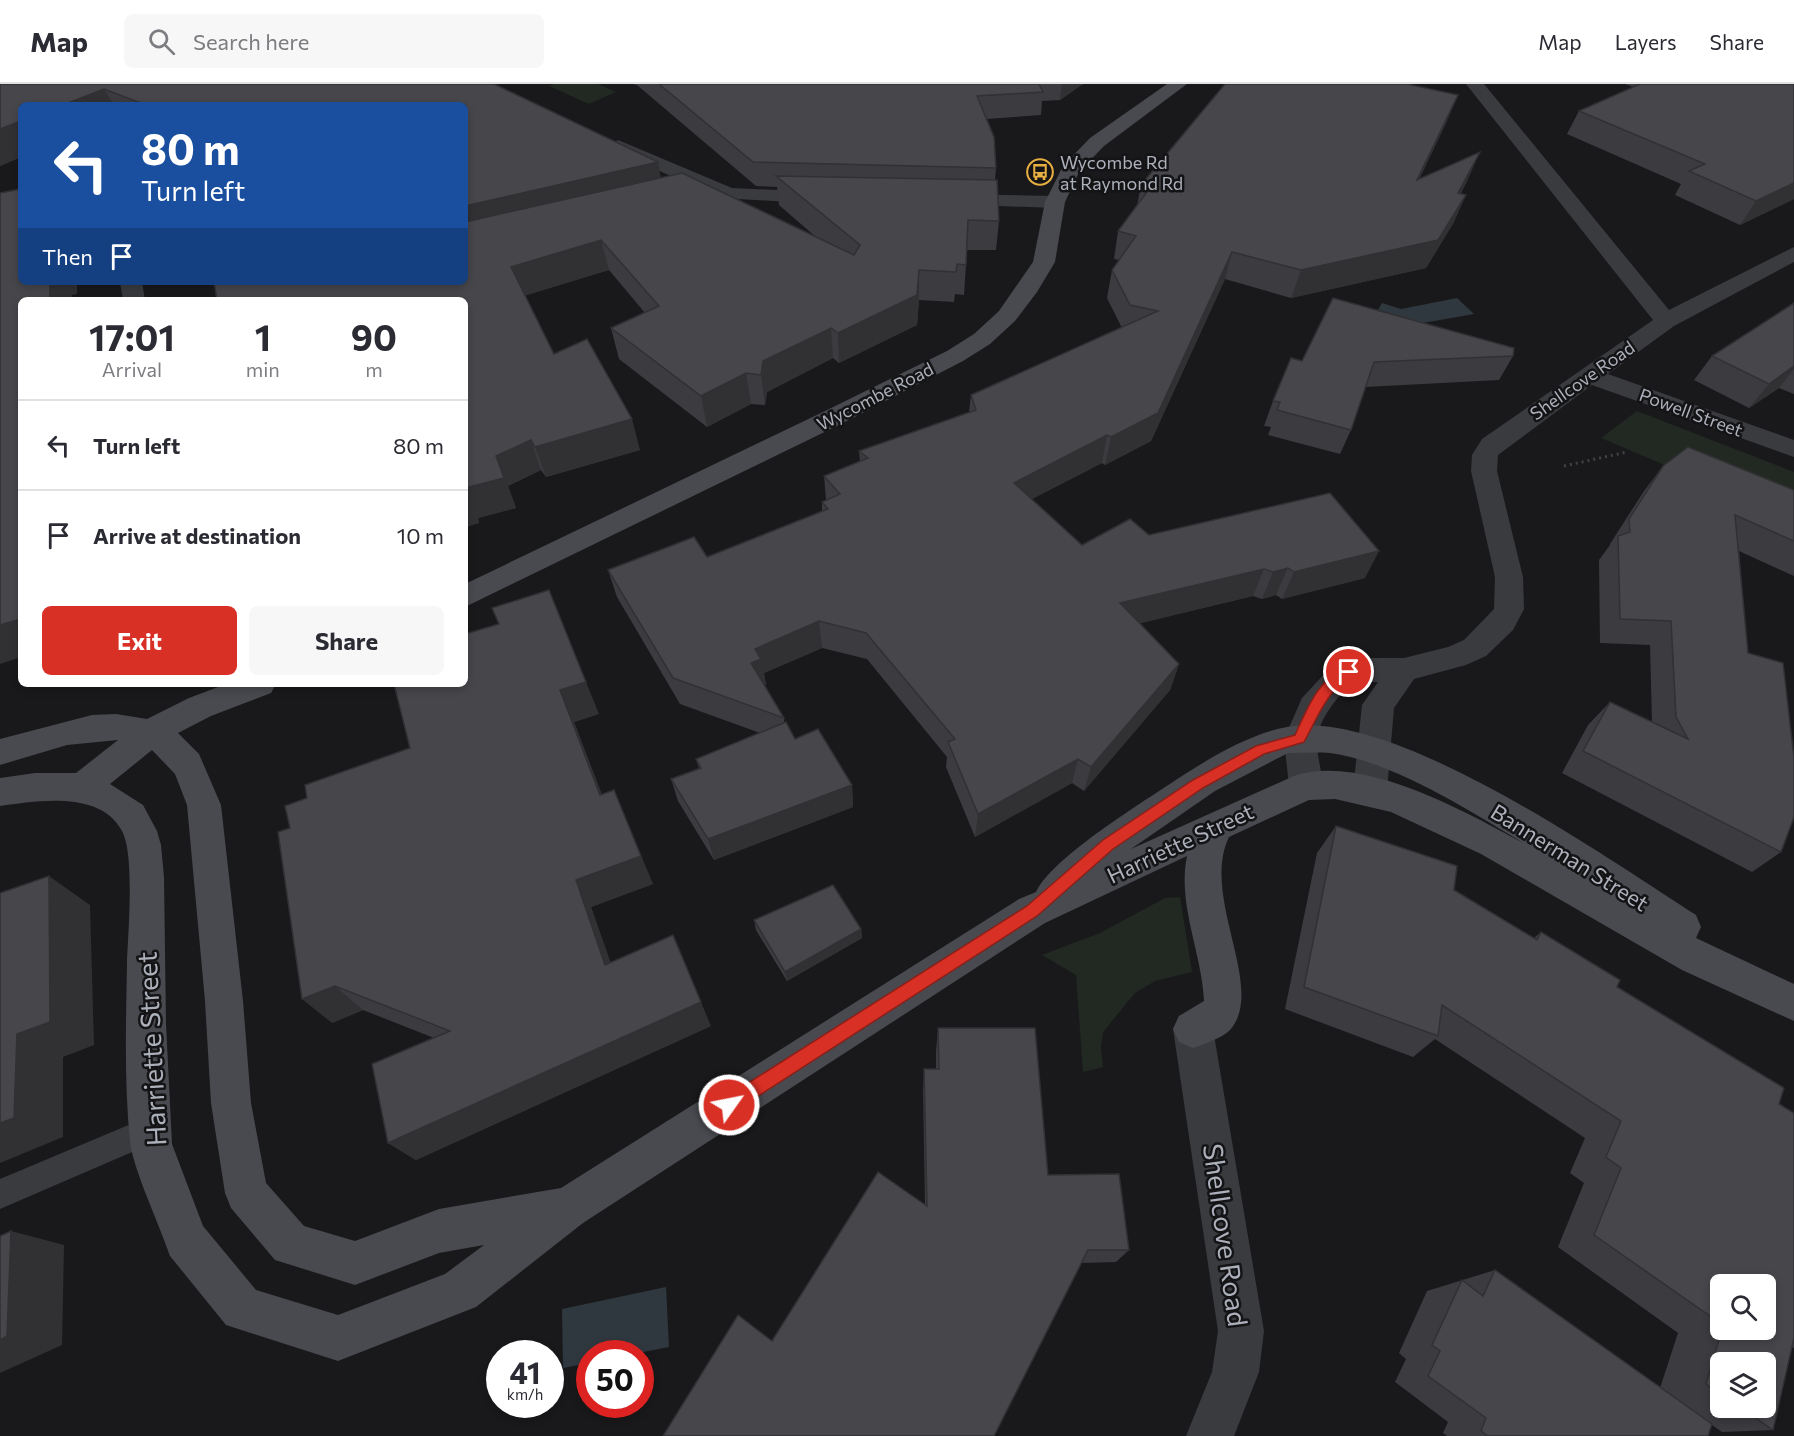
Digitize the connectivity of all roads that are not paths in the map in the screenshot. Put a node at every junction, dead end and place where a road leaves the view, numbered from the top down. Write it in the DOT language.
graph roads {
  1 [pos="1179,84"];
  2 [pos="1475,84"];
  3 [pos="596,136"];
  4 [pos="713,188"];
  5 [pos="686,194"];
  6 [pos="840,198"];
  7 [pos="933,200"];
  8 [pos="1055,202"];
  9 [pos="1794,253"];
  10 [pos="1666,321"];
  11 [pos="1589,375"];
  12 [pos="1794,449"];
  13 [pos="468,595"];
  14 [pos="1404,670"];
  15 [pos="252,687"];
  16 [pos="150,733"];
  17 [pos="1300,739"];
  18 [pos="1336,740"];
  19 [pos="1376,750"];
  20 [pos="0,752"];
  21 [pos="1318,785"];
  22 [pos="83,787"];
  23 [pos="1370,791"];
  24 [pos="0,792"];
  25 [pos="1218,825"];
  26 [pos="1032,911"];
  27 [pos="1794,996"];
  28 [pos="1794,1003"];
  29 [pos="1193,1029"];
  30 [pos="150,1130"];
  31 [pos="0,1194"];
  32 [pos="568,1208"];
  33 [pos="1210,1436"];
  1 -- 8 [label="main road, Wycombe Road"];
  2 -- 10 [label="street"];
  3 -- 4 [label="street"];
  4 -- 5 [label="street"];
  4 -- 6 [label="street"];
  7 -- 8 [label="street"];
  8 -- 13 [label="main road, Wycombe Road"];
  9 -- 10 [label="street, Shellcove Road"];
  10 -- 11 [label="street, Shellcove Road"];
  11 -- 12 [label="street, Powell Street"];
  11 -- 14 [label="street, Shellcove Road"];
  14 -- 17 [label="street"];
  14 -- 19 [label="street"];
  15 -- 16 [label="main road"];
  16 -- 20 [label="main road"];
  16 -- 22 [label="main road"];
  16 -- 32 [label="main road, Harriette Street"];
  17 -- 18 [label="main road, Harriette Street"];
  17 -- 21 [label="street"];
  17 -- 26 [label="main road, Harriette Street"];
  18 -- 19 [label="main road, Bannerman Street"];
  19 -- 23 [label="street"];
  19 -- 27 [label="main road, Bannerman Street"];
  21 -- 23 [label="main road, Bannerman Street"];
  21 -- 25 [label="main road, Harriette Street"];
  22 -- 24 [label="main road"];
  22 -- 30 [label="main road, Harriette Street"];
  23 -- 28 [label="main road, Bannerman Street"];
  25 -- 26 [label="main road, Harriette Street"];
  25 -- 29 [label="main road"];
  26 -- 32 [label="main road, Harriette Street"];
  29 -- 33 [label="street, Shellcove Road"];
  30 -- 31 [label="lane"];
  30 -- 32 [label="main road, Harriette Street"];
}
